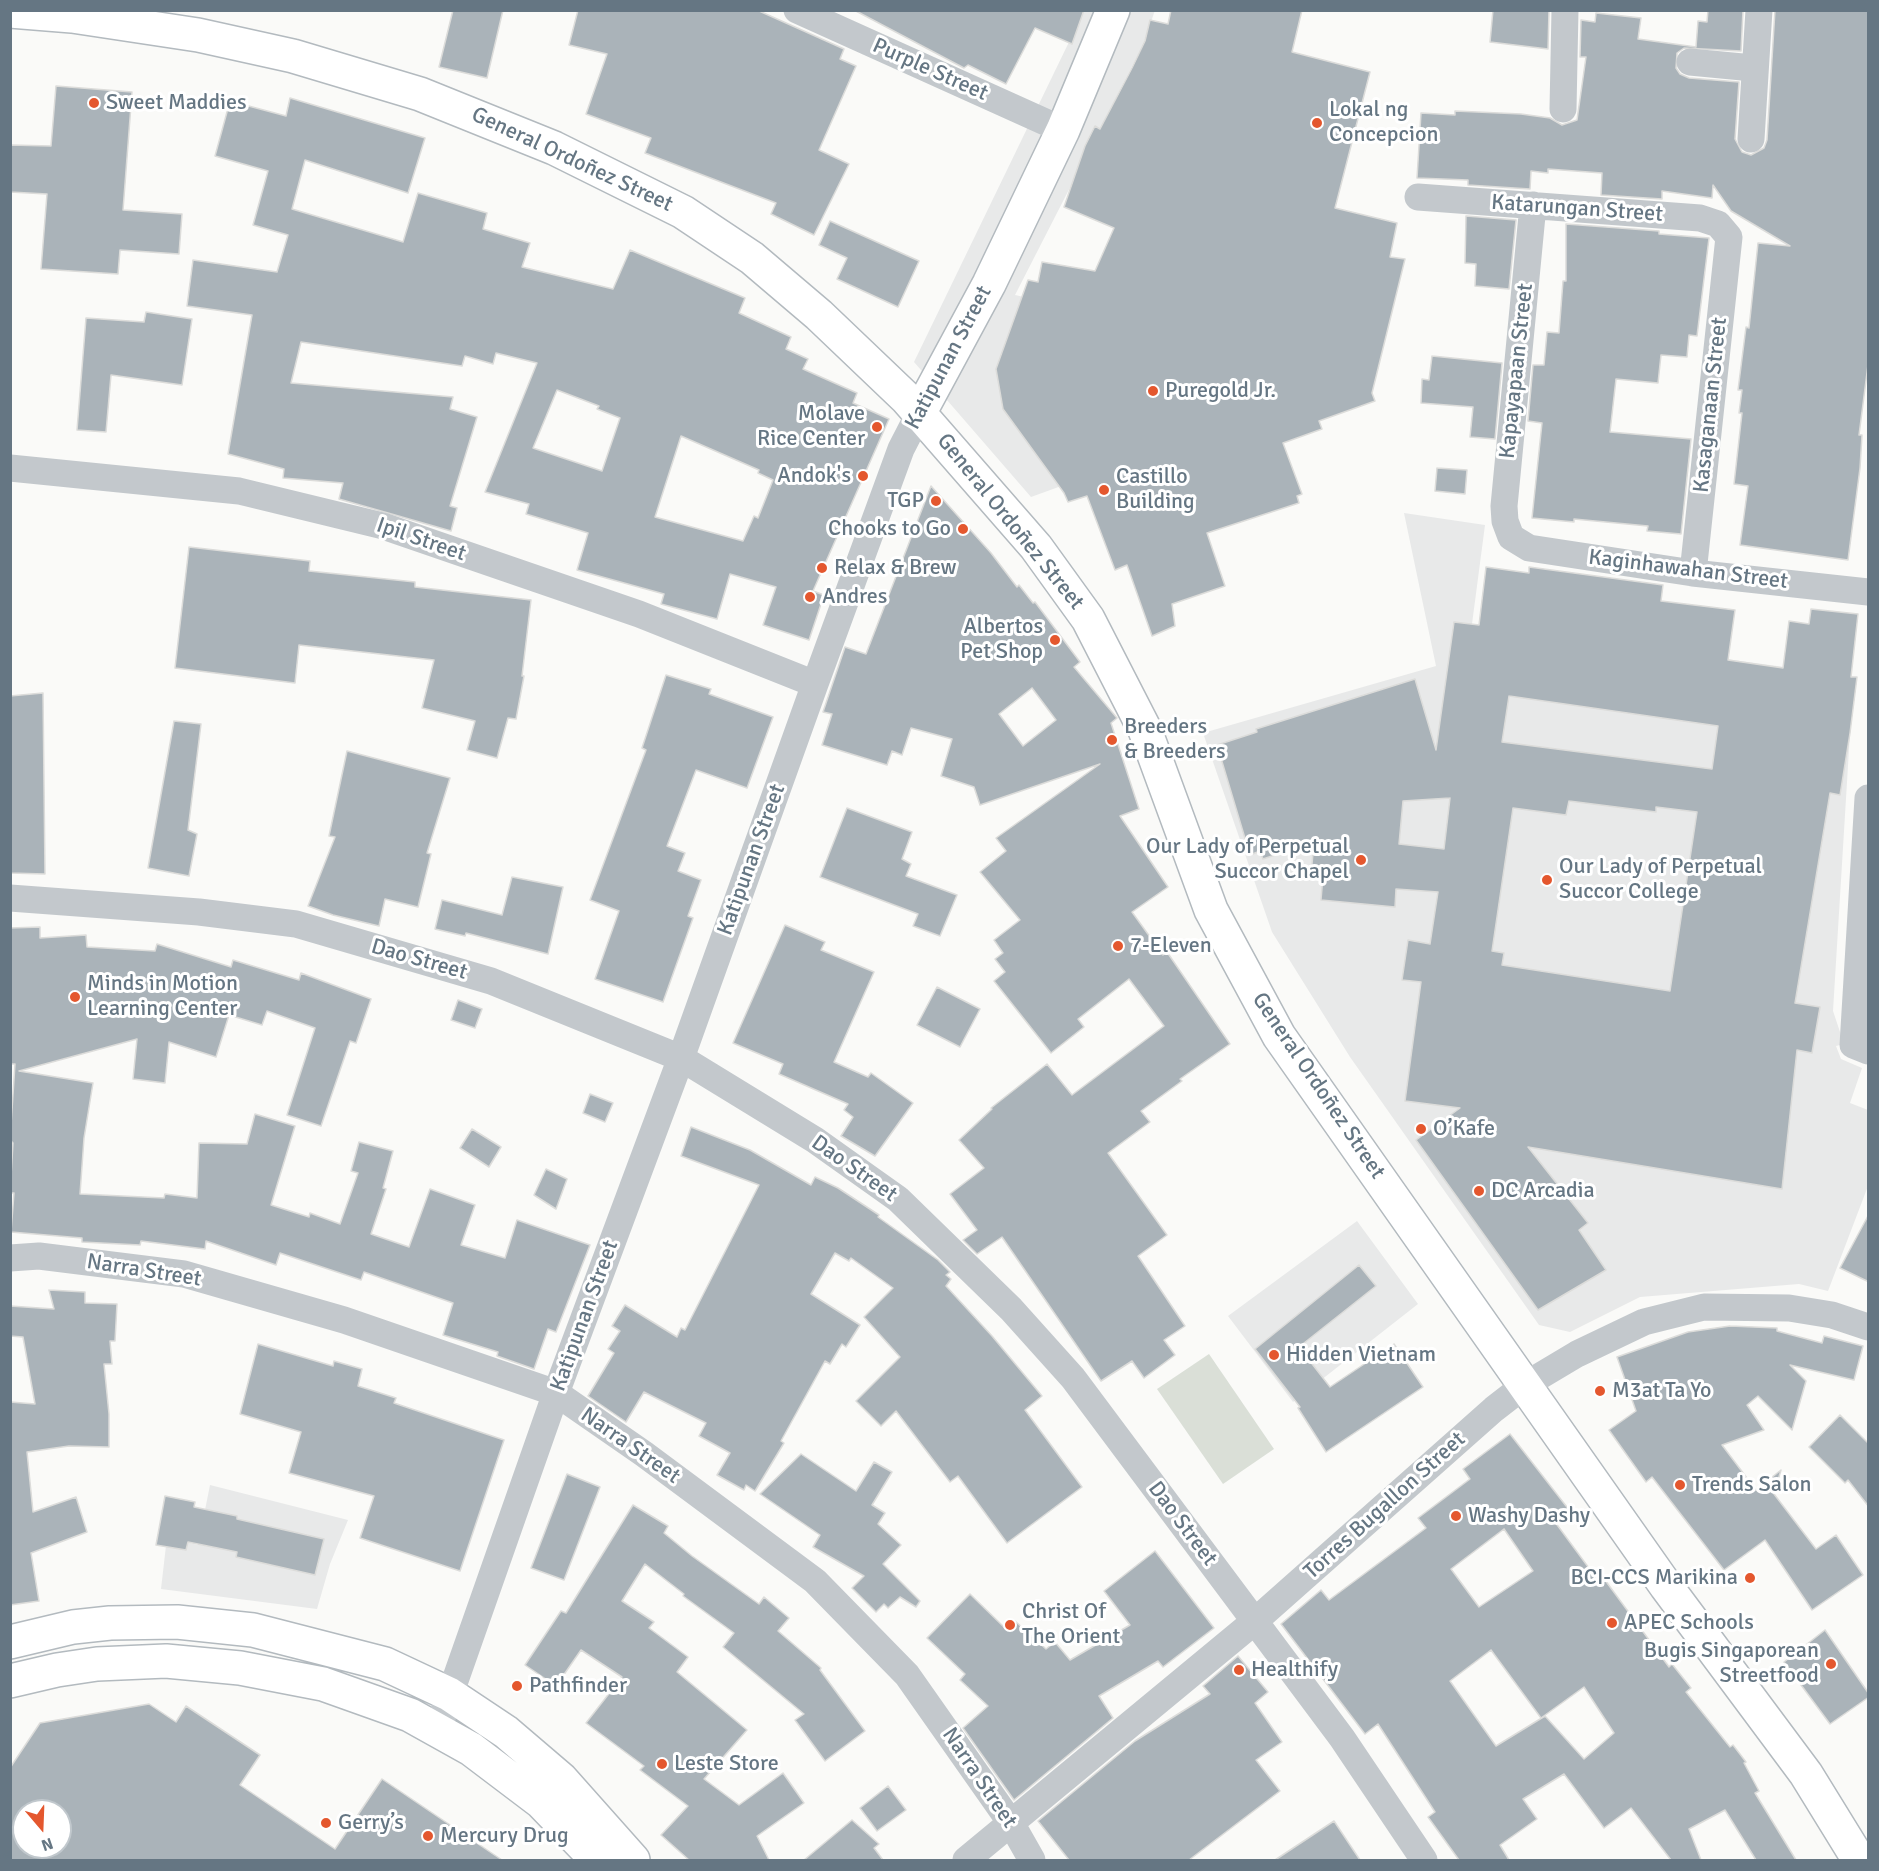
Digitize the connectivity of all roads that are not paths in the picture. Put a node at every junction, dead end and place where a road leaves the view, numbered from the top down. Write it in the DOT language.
graph roads {
  1 [pos="797,10"];
  2 [pos="1113,10"];
  3 [pos="1565,10"];
  4 [pos="1759,10"];
  5 [pos="12,11"];
  6 [pos="1690,62"];
  7 [pos="1753,68"];
  8 [pos="1563,109"];
  9 [pos="1063,130"];
  10 [pos="1751,139"];
  11 [pos="1418,197"];
  12 [pos="1533,205"];
  13 [pos="1729,237"];
  14 [pos="920,412"];
  15 [pos="10,468"];
  16 [pos="1511,537"];
  17 [pos="1694,573"];
  18 [pos="1869,592"];
  19 [pos="815,684"];
  20 [pos="1869,798"];
  21 [pos="10,898"];
  22 [pos="1861,1048"];
  23 [pos="681,1058"];
  24 [pos="10,1258"];
  25 [pos="1869,1327"];
  26 [pos="1525,1385"];
  27 [pos="556,1394"];
  28 [pos="1255,1621"];
  29 [pos="10,1642"];
  30 [pos="10,1681"];
  31 [pos="449,1694"];
  32 [pos="438,1729"];
  33 [pos="1011,1823"];
  34 [pos="597,1860"];
  35 [pos="633,1860"];
  36 [pos="966,1860"];
  37 [pos="1032,1860"];
  38 [pos="1424,1860"];
  39 [pos="1859,1860"];
  1 -- 9 [label="street, Purple Street"];
  2 -- 9 [label="main road, Katipunan Street"];
  3 -- 8 [label="street"];
  4 -- 7 [label="street"];
  5 -- 14 [label="main road, General Ordoñez Street"];
  6 -- 7 [label="street"];
  7 -- 10 [label="street"];
  9 -- 14 [label="main road, Katipunan Street"];
  11 -- 12 [label="street, Katarungan Street"];
  12 -- 13 [label="street, Katarungan Street"];
  12 -- 16 [label="street, Kapayapaan Street"];
  13 -- 17 [label="street, Kasaganaan Street"];
  14 -- 19 [label="street, Katipunan Street"];
  14 -- 26 [label="main road, General Ordoñez Street"];
  15 -- 19 [label="street, Ipil Street"];
  16 -- 17 [label="street, Kaginhawahan Street"];
  17 -- 18 [label="street, Kaginhawahan Street"];
  19 -- 23 [label="street, Katipunan Street"];
  20 -- 22 [label="street"];
  21 -- 23 [label="street, Dao Street"];
  23 -- 27 [label="street, Katipunan Street"];
  23 -- 28 [label="street, Dao Street"];
  24 -- 27 [label="street, Narra Street"];
  25 -- 26 [label="street, Torres Bugallon Street"];
  26 -- 28 [label="street, Torres Bugallon Street"];
  26 -- 39 [label="main road, General Ordoñez Street"];
  27 -- 31 [label="street, Katipunan Street"];
  27 -- 33 [label="street, Narra Street"];
  28 -- 33 [label="street, Torres Bugallon Street"];
  28 -- 38 [label="street, Dao Street"];
  29 -- 31 [label="main road"];
  30 -- 32 [label="main road"];
  31 -- 32 [label="street, Katipunan Street"];
  31 -- 35 [label="main road"];
  32 -- 34 [label="main road"];
  33 -- 36 [label="street, Torres Bugallon Street"];
  33 -- 37 [label="street, Narra Street"];
}
